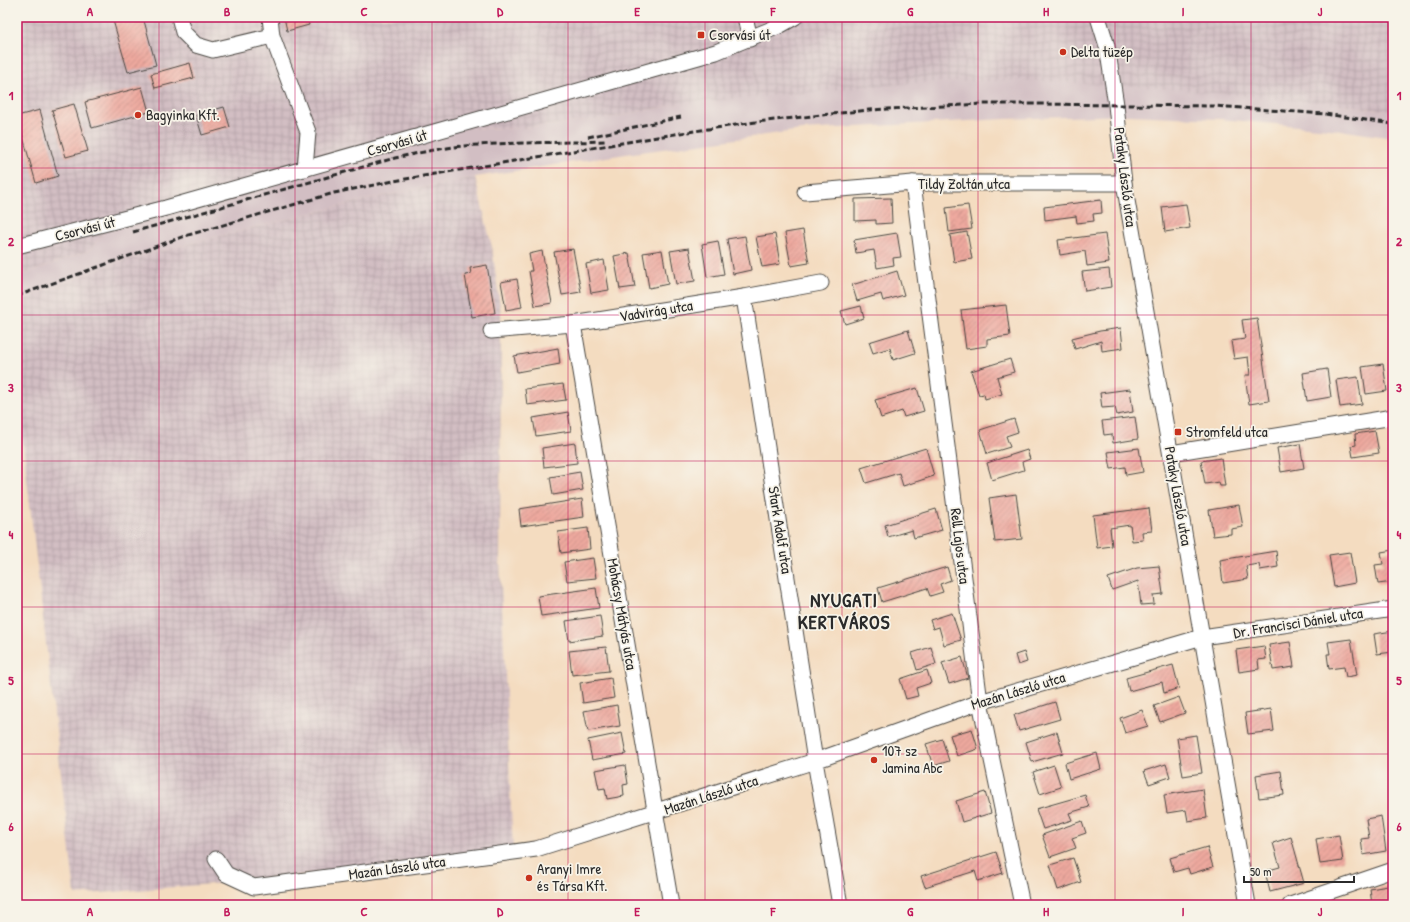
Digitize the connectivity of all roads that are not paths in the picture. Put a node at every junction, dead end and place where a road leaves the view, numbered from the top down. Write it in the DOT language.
graph roads {
  1 [pos="179,17"];
  2 [pos="270,17"];
  3 [pos="745,17"];
  4 [pos="795,17"];
  5 [pos="1098,17"];
  6 [pos="272,36"];
  7 [pos="750,39"];
  8 [pos="305,169"];
  9 [pos="912,184"];
  10 [pos="1124,184"];
  11 [pos="805,192"];
  12 [pos="17,246"];
  13 [pos="821,283"];
  14 [pos="744,297"];
  15 [pos="573,324"];
  16 [pos="491,331"];
  17 [pos="1393,417"];
  18 [pos="1170,453"];
  19 [pos="1393,609"];
  20 [pos="1202,637"];
  21 [pos="980,702"];
  22 [pos="815,761"];
  23 [pos="655,813"];
  24 [pos="216,860"];
  25 [pos="1393,870"];
  26 [pos="671,905"];
  27 [pos="840,905"];
  28 [pos="1022,905"];
  29 [pos="1248,905"];
  30 [pos="1290,905"];
  1 -- 6 [label="street"];
  2 -- 6 [label="street"];
  3 -- 7 [label="street"];
  4 -- 7 [label="street, Csorvási út"];
  5 -- 10 [label="street, Pataky László utca"];
  6 -- 8 [label="street"];
  7 -- 8 [label="street, Csorvási út"];
  8 -- 12 [label="street, Csorvási út"];
  9 -- 10 [label="street, Tildy Zoltán utca"];
  9 -- 11 [label="street, Tildy Zoltán utca"];
  9 -- 21 [label="street, Rell Lajos utca"];
  10 -- 18 [label="street, Pataky László utca"];
  13 -- 14 [label="street, Vadvirág utca"];
  14 -- 15 [label="street, Vadvirág utca"];
  14 -- 22 [label="street, Stark Adolf utca"];
  15 -- 16 [label="street, Vadvirág utca"];
  15 -- 23 [label="street, Mohácsy Mátyás utca"];
  17 -- 18 [label="street"];
  18 -- 20 [label="street, Pataky László utca"];
  19 -- 20 [label="street, Dr. Francisci Dániel utca"];
  20 -- 21 [label="street, Mazán László utca"];
  20 -- 29 [label="street, Pataky László utca"];
  21 -- 22 [label="street, Mazán László utca"];
  21 -- 28 [label="street, Rell Lajos utca"];
  22 -- 23 [label="street, Mazán László utca"];
  22 -- 27 [label="street, Stark Adolf utca"];
  23 -- 24 [label="street, Mazán László utca"];
  23 -- 26 [label="street, Mohácsy Mátyás utca"];
  25 -- 30 [label="street"];
}
